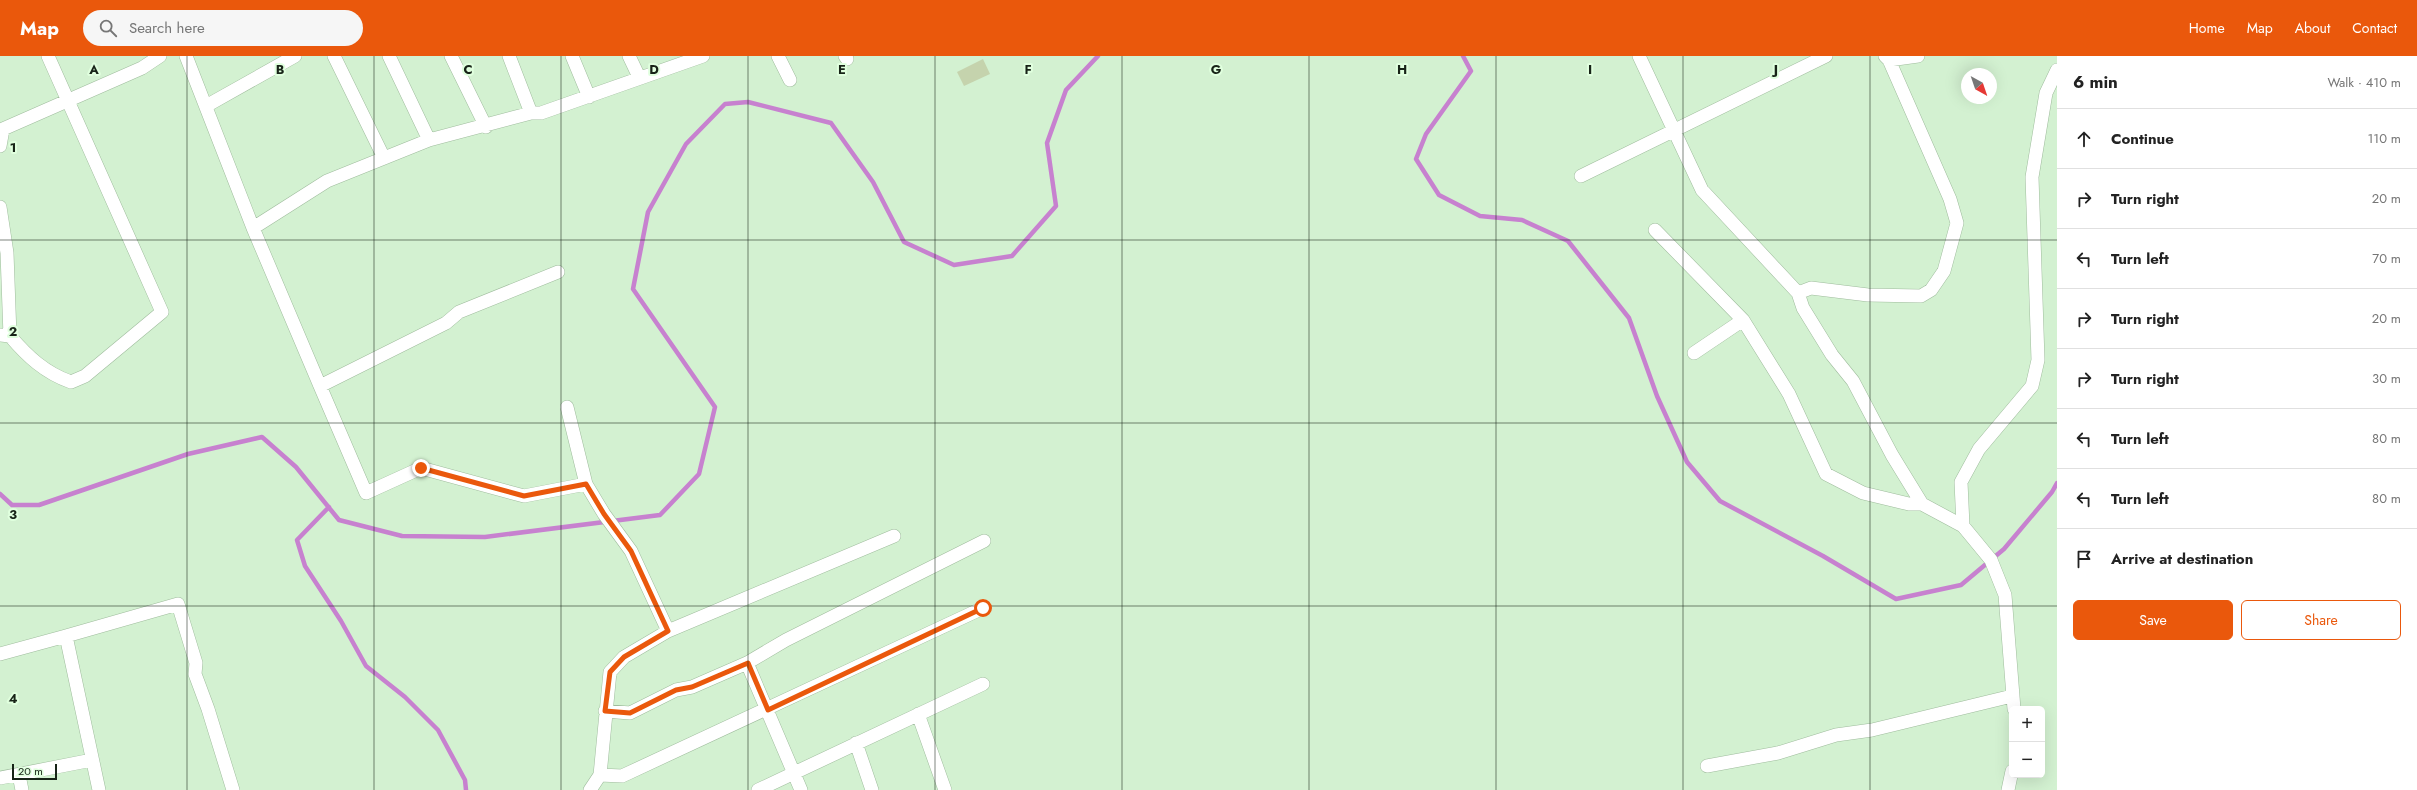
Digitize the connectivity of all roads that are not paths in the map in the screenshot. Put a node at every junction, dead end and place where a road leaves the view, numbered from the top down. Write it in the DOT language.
graph roads {
  1 [pos="48,56"];
  2 [pos="160,56"];
  3 [pos="186,56"];
  4 [pos="295,56"];
  5 [pos="334,56"];
  6 [pos="389,56"];
  7 [pos="451,56"];
  8 [pos="509,56"];
  9 [pos="572,56"];
  10 [pos="629,56"];
  11 [pos="703,56"];
  12 [pos="778,56"];
  13 [pos="1639,56"];
  14 [pos="1826,56"];
  15 [pos="1918,56"];
  16 [pos="1887,58"];
  17 [pos="2057,70"];
  18 [pos="639,77"];
  19 [pos="790,80"];
  20 [pos="589,97"];
  21 [pos="66,100"];
  22 [pos="206,106"];
  23 [pos="531,113"];
  24 [pos="1,126"];
  25 [pos="486,127"];
  26 [pos="1676,131"];
  27 [pos="429,140"];
  28 [pos="0,146"];
  29 [pos="384,158"];
  30 [pos="1581,176"];
  31 [pos="0,207"];
  32 [pos="253,228"];
  33 [pos="1655,230"];
  34 [pos="558,272"];
  35 [pos="1798,293"];
  36 [pos="1743,320"];
  37 [pos="5,336"];
  38 [pos="1694,353"];
  39 [pos="320,386"];
  40 [pos="567,407"];
  41 [pos="586,484"];
  42 [pos="1922,504"];
  43 [pos="1963,526"];
  44 [pos="894,536"];
  45 [pos="984,541"];
  46 [pos="983,608"];
  47 [pos="668,631"];
  48 [pos="66,636"];
  49 [pos="0,654"];
  50 [pos="748,663"];
  51 [pos="983,684"];
  52 [pos="2012,696"];
  53 [pos="2014,706"];
  54 [pos="768,710"];
  55 [pos="605,711"];
  56 [pos="918,714"];
  57 [pos="856,743"];
  58 [pos="92,760"];
  59 [pos="1707,766"];
  60 [pos="795,771"];
  61 [pos="19,774"];
  62 [pos="600,775"];
  63 [pos="0,778"];
  64 [pos="2011,778"];
  65 [pos="22,790"];
  66 [pos="99,790"];
  67 [pos="233,790"];
  68 [pos="590,790"];
  69 [pos="758,790"];
  70 [pos="802,790"];
  71 [pos="872,790"];
  72 [pos="945,790"];
  73 [pos="2008,790"];
  1 -- 21 [label="street"];
  2 -- 21 [label="street"];
  3 -- 22 [label="street"];
  4 -- 22 [label="street"];
  5 -- 29 [label="street"];
  6 -- 27 [label="street"];
  7 -- 25 [label="street"];
  8 -- 23 [label="street"];
  9 -- 20 [label="street"];
  10 -- 18 [label="street"];
  11 -- 18 [label="street"];
  12 -- 19 [label="street"];
  13 -- 26 [label="street"];
  14 -- 26 [label="street"];
  15 -- 16 [label="street"];
  16 -- 35 [label="street"];
  17 -- 43 [label="street"];
  18 -- 20 [label="street"];
  20 -- 23 [label="street"];
  21 -- 24 [label="street"];
  21 -- 37 [label="street"];
  22 -- 32 [label="street"];
  23 -- 25 [label="street"];
  24 -- 28 [label="street"];
  25 -- 27 [label="street"];
  26 -- 30 [label="street"];
  26 -- 35 [label="street"];
  27 -- 29 [label="street"];
  29 -- 32 [label="street"];
  31 -- 37 [label="street"];
  32 -- 39 [label="street"];
  33 -- 36 [label="street"];
  34 -- 39 [label="street"];
  35 -- 42 [label="street"];
  36 -- 38 [label="street"];
  36 -- 42 [label="street"];
  39 -- 41 [label="street"];
  40 -- 41 [label="street"];
  41 -- 47 [label="street"];
  42 -- 43 [label="street"];
  43 -- 52 [label="street"];
  44 -- 47 [label="street"];
  45 -- 50 [label="street"];
  46 -- 54 [label="street"];
  47 -- 55 [label="street"];
  48 -- 49 [label="street"];
  48 -- 58 [label="street"];
  48 -- 67 [label="street"];
  50 -- 54 [label="street"];
  50 -- 55 [label="street"];
  51 -- 56 [label="street"];
  52 -- 53 [label="street"];
  52 -- 59 [label="street"];
  54 -- 60 [label="street"];
  54 -- 62 [label="street"];
  55 -- 62 [label="street"];
  56 -- 57 [label="street"];
  56 -- 72 [label="street"];
  57 -- 60 [label="street"];
  57 -- 71 [label="street"];
  58 -- 61 [label="street"];
  58 -- 66 [label="street"];
  60 -- 69 [label="street"];
  60 -- 70 [label="street"];
  61 -- 63 [label="street"];
  61 -- 65 [label="street"];
  62 -- 68 [label="street"];
  64 -- 73 [label="street"];
}
